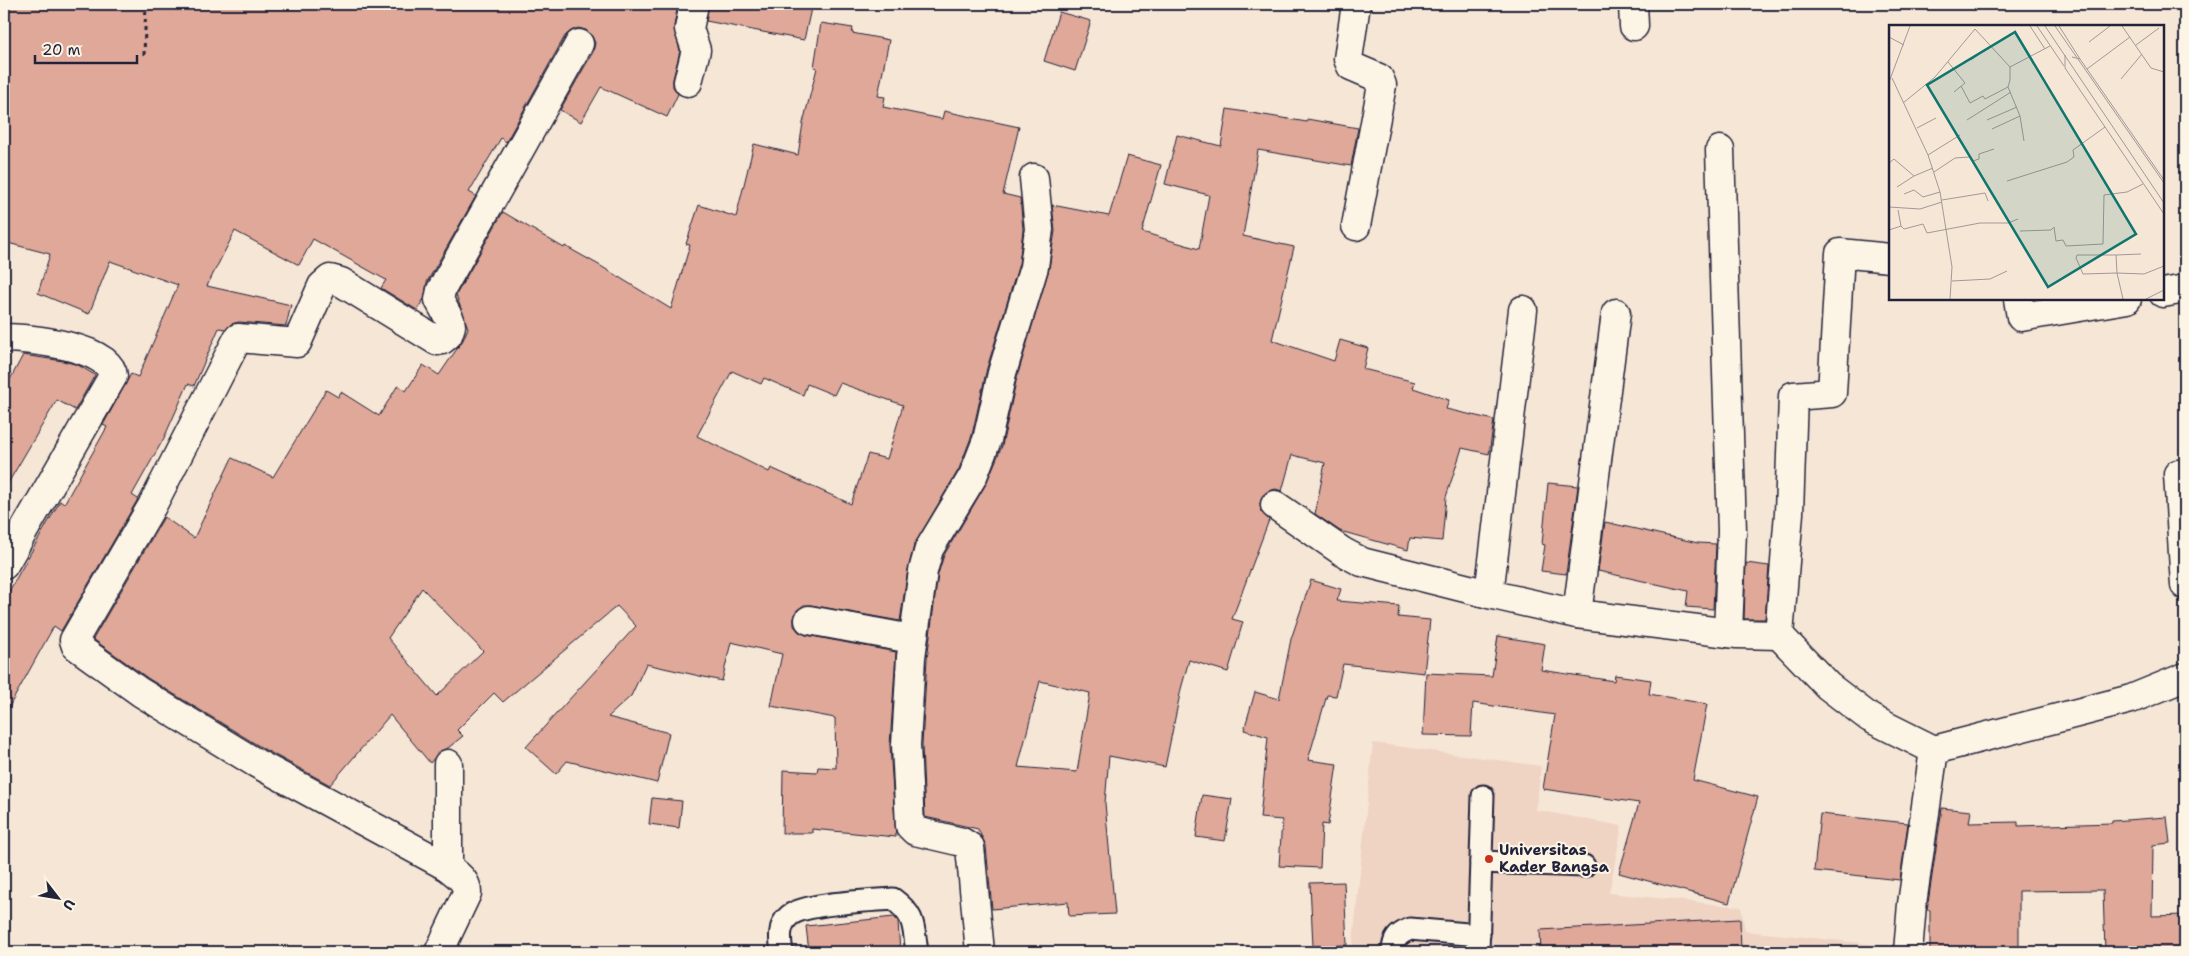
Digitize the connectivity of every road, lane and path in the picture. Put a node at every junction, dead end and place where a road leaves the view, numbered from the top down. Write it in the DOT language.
graph roads {
  1 [pos="146,4"];
  2 [pos="694,4"];
  3 [pos="1356,4"];
  4 [pos="580,44"];
  5 [pos="144,54"];
  6 [pos="688,82"];
  7 [pos="1720,150"];
  8 [pos="1034,178"];
  9 [pos="1356,226"];
  10 [pos="1889,258"];
  11 [pos="2185,289"];
  12 [pos="2164,293"];
  13 [pos="2018,300"];
  14 [pos="2121,300"];
  15 [pos="1523,310"];
  16 [pos="1616,313"];
  17 [pos="4,338"];
  18 [pos="2178,474"];
  19 [pos="1275,505"];
  20 [pos="4,564"];
  21 [pos="2185,585"];
  22 [pos="1489,594"];
  23 [pos="1577,614"];
  24 [pos="809,620"];
  25 [pos="1728,633"];
  26 [pos="1780,635"];
  27 [pos="912,639"];
  28 [pos="2185,677"];
  29 [pos="1932,761"];
  30 [pos="448,764"];
  31 [pos="1483,796"];
  32 [pos="1482,862"];
  33 [pos="1584,866"];
  34 [pos="448,867"];
  35 [pos="1479,944"];
  36 [pos="439,952"];
  37 [pos="782,952"];
  38 [pos="917,952"];
  39 [pos="980,952"];
  40 [pos="1392,952"];
  41 [pos="1908,952"];
  1 -- 5 [label="path"];
  2 -- 6 [label="street"];
  3 -- 9 [label="street"];
  4 -- 34 [label="street"];
  7 -- 25 [label="street"];
  8 -- 27 [label="street"];
  10 -- 26 [label="street"];
  11 -- 12 [label="street"];
  13 -- 14 [label="street"];
  15 -- 22 [label="street"];
  16 -- 23 [label="street"];
  17 -- 20 [label="street"];
  18 -- 21 [label="street"];
  19 -- 22 [label="street"];
  22 -- 23 [label="street"];
  23 -- 25 [label="street"];
  24 -- 27 [label="street"];
  25 -- 26 [label="street"];
  26 -- 29 [label="street"];
  27 -- 39 [label="street"];
  28 -- 29 [label="street"];
  29 -- 41 [label="street"];
  30 -- 34 [label="street"];
  31 -- 32 [label="lane"];
  32 -- 33 [label="lane"];
  32 -- 35 [label="lane"];
  34 -- 36 [label="street"];
  35 -- 40 [label="lane"];
  37 -- 38 [label="lane"];
}
